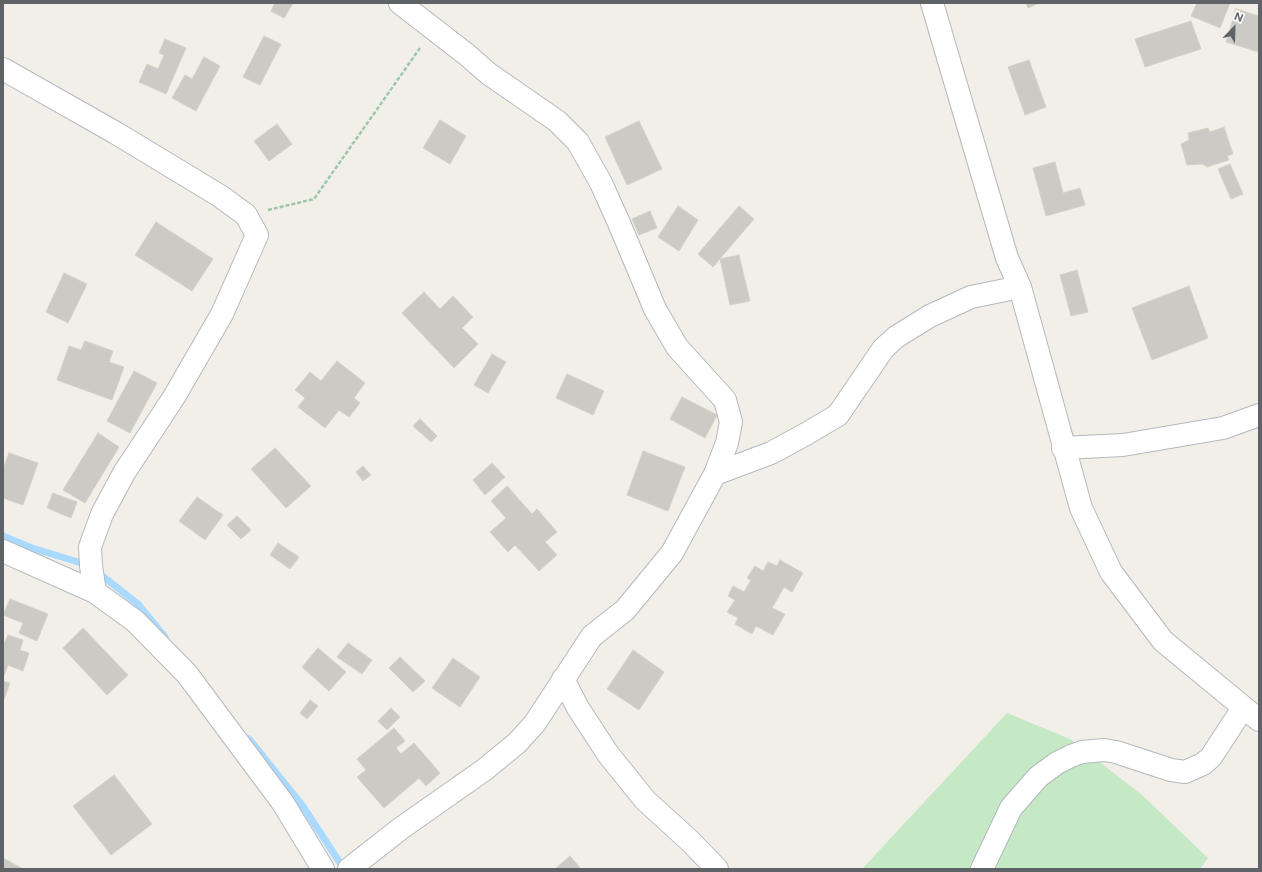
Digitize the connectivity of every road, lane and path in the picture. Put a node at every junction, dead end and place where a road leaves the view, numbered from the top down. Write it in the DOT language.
graph roads {
  1 [pos="400,3"];
  2 [pos="932,3"];
  3 [pos="433,29"];
  4 [pos="3,69"];
  5 [pos="246,215"];
  6 [pos="1020,287"];
  7 [pos="1259,416"];
  8 [pos="1063,448"];
  9 [pos="715,474"];
  10 [pos="3,552"];
  11 [pos="95,592"];
  12 [pos="563,679"];
  13 [pos="1251,714"];
  14 [pos="323,869"];
  15 [pos="350,869"];
  16 [pos="717,869"];
  17 [pos="982,869"];
  1 -- 3 [label="street"];
  2 -- 6 [label="street"];
  3 -- 5 [label="path"];
  3 -- 9 [label="street"];
  4 -- 5 [label="street"];
  5 -- 11 [label="street"];
  6 -- 8 [label="street"];
  6 -- 9 [label="street"];
  7 -- 8 [label="street"];
  8 -- 13 [label="street"];
  9 -- 12 [label="street"];
  10 -- 11 [label="street"];
  11 -- 14 [label="street"];
  12 -- 15 [label="street"];
  12 -- 16 [label="street"];
  13 -- 17 [label="street"];
}
